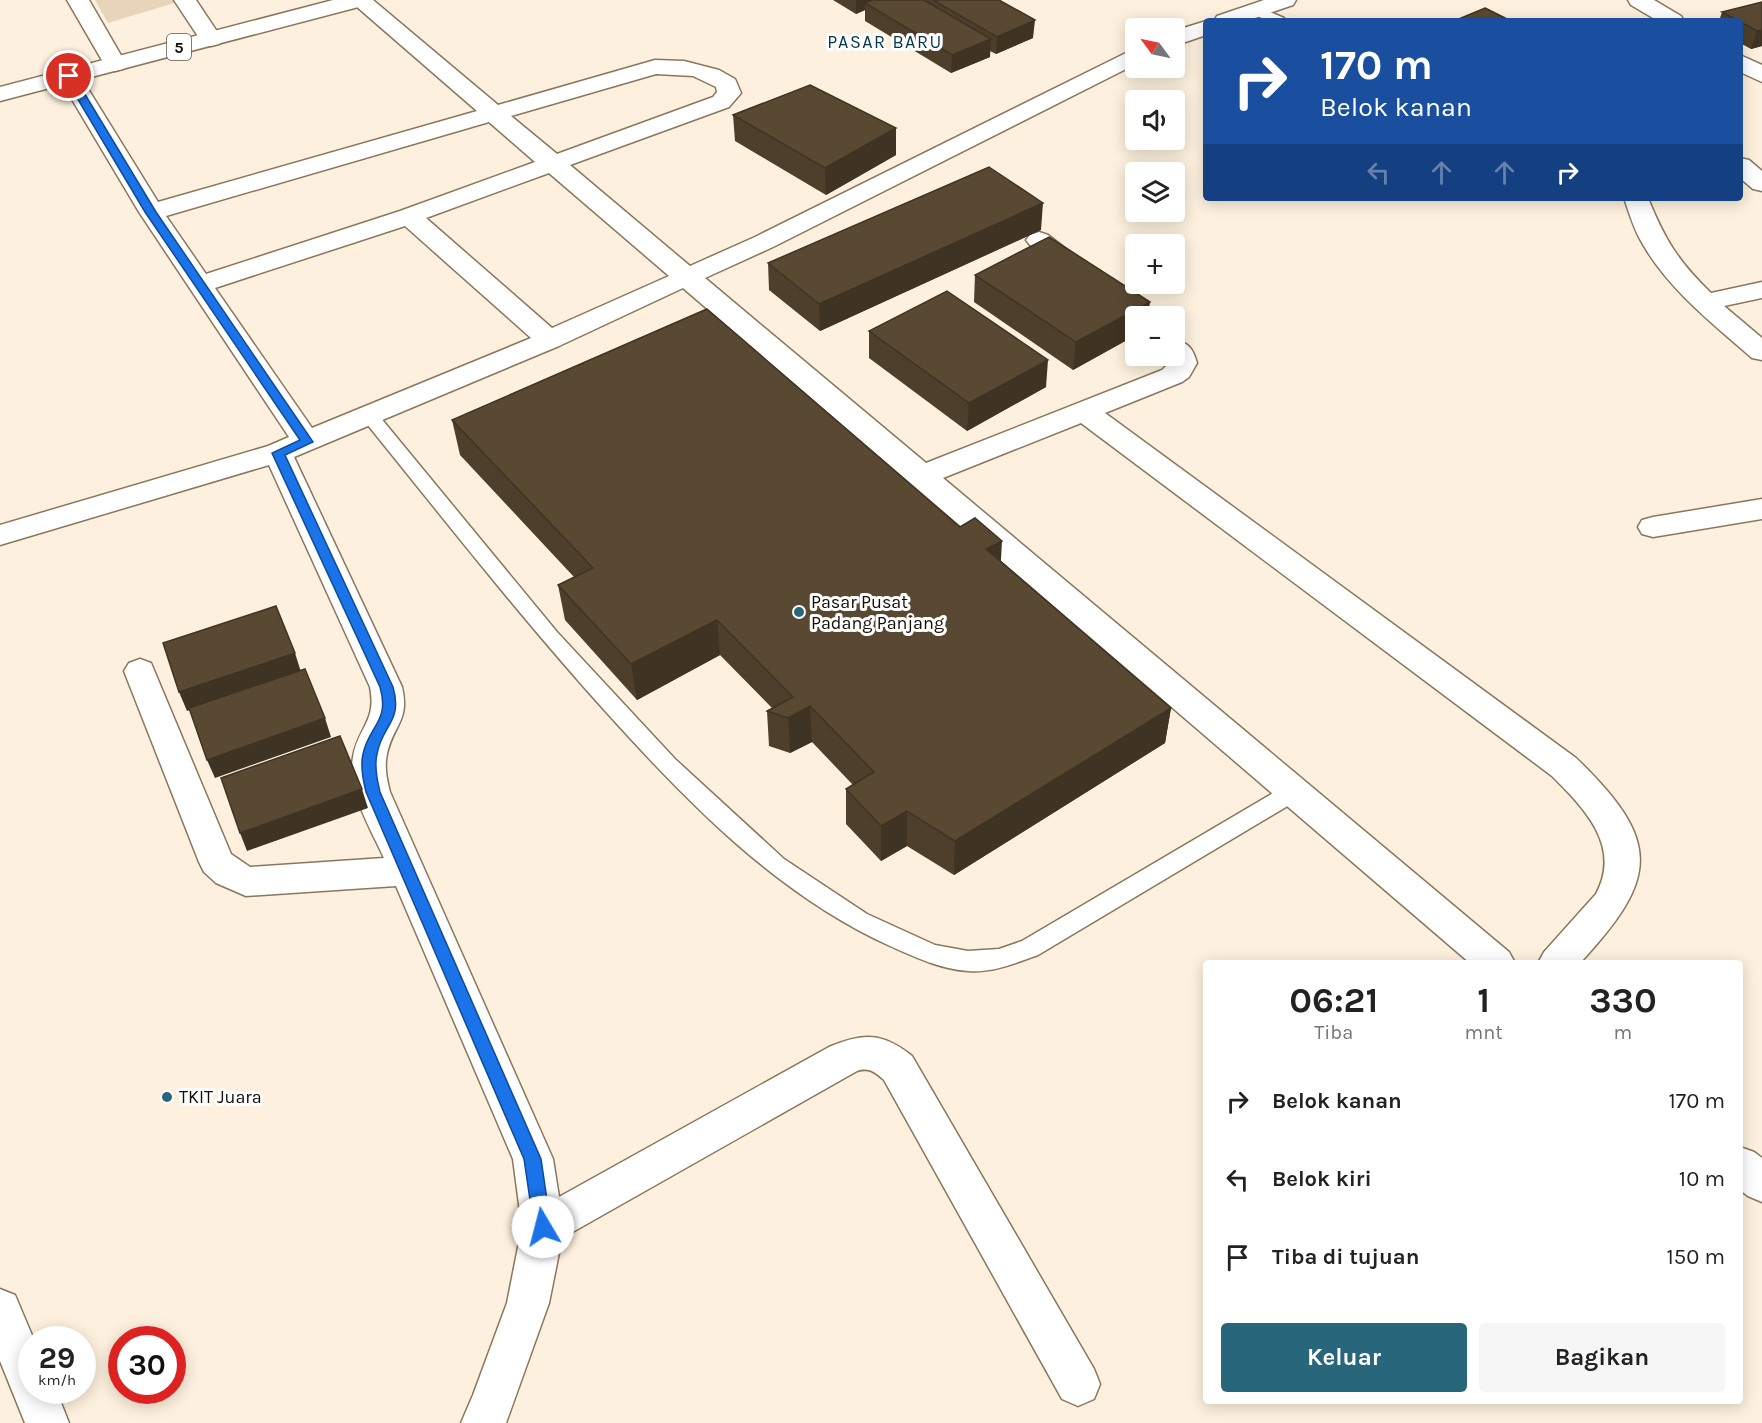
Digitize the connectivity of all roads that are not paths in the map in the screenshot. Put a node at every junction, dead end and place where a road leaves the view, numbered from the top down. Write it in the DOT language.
graph roads {
  1 [pos="78,0"];
  2 [pos="184,0"];
  3 [pos="359,0"];
  4 [pos="1285,0"];
  5 [pos="1639,0"];
  6 [pos="1256,10"];
  7 [pos="1234,18"];
  8 [pos="1273,18"];
  9 [pos="1668,18"];
  10 [pos="1203,29"];
  11 [pos="1185,35"];
  12 [pos="211,39"];
  13 [pos="1125,61"];
  14 [pos="115,64"];
  15 [pos="1743,64"];
  16 [pos="1762,75"];
  17 [pos="69,76"];
  18 [pos="0,94"];
  19 [pos="492,114"];
  20 [pos="551,164"];
  21 [pos="1743,168"];
  22 [pos="1762,184"];
  23 [pos="1637,201"];
  24 [pos="151,212"];
  25 [pos="409,216"];
  26 [pos="1039,240"];
  27 [pos="689,277"];
  28 [pos="200,284"];
  29 [pos="1762,290"];
  30 [pos="1706,302"];
  31 [pos="1125,307"];
  32 [pos="549,340"];
  33 [pos="1762,352"];
  34 [pos="1182,366"];
  35 [pos="1082,411"];
  36 [pos="369,415"];
  37 [pos="292,448"];
  38 [pos="921,476"];
  39 [pos="1762,509"];
  40 [pos="1653,527"];
  41 [pos="0,535"];
  42 [pos="140,671"];
  43 [pos="1293,792"];
  44 [pos="408,871"];
  45 [pos="1492,960"];
  46 [pos="1560,960"];
  47 [pos="1743,1168"];
  48 [pos="1762,1184"];
  49 [pos="543,1227"];
  50 [pos="0,1309"];
  51 [pos="18,1352"];
  52 [pos="1078,1384"];
  53 [pos="40,1404"];
  54 [pos="47,1423"];
  55 [pos="483,1423"];
  1 -- 14 [label="main road"];
  2 -- 12 [label="main road"];
  3 -- 12 [label="main road, 5"];
  3 -- 19 [label="main road"];
  4 -- 6 [label="main road"];
  5 -- 9 [label="main road"];
  6 -- 7 [label="main road"];
  6 -- 8 [label="lane"];
  10 -- 11 [label="main road"];
  12 -- 14 [label="main road, 5"];
  13 -- 27 [label="main road"];
  14 -- 17 [label="main road, 5"];
  15 -- 16 [label="main road"];
  17 -- 18 [label="main road, 5"];
  17 -- 24 [label="main road"];
  19 -- 20 [label="main road"];
  19 -- 20 [label="main road"];
  19 -- 24 [label="main road"];
  20 -- 25 [label="main road"];
  20 -- 27 [label="main road"];
  21 -- 22 [label="main road"];
  23 -- 30 [label="main road"];
  24 -- 28 [label="main road"];
  25 -- 28 [label="main road"];
  25 -- 32 [label="main road"];
  26 -- 31 [label="main road"];
  27 -- 32 [label="main road"];
  27 -- 38 [label="main road"];
  28 -- 37 [label="main road"];
  29 -- 30 [label="main road"];
  30 -- 33 [label="main road"];
  32 -- 36 [label="main road"];
  34 -- 35 [label="main road"];
  35 -- 38 [label="main road"];
  35 -- 46 [label="main road"];
  36 -- 37 [label="main road"];
  36 -- 43 [label="lane"];
  37 -- 41 [label="main road"];
  37 -- 44 [label="main road"];
  38 -- 43 [label="main road"];
  39 -- 40 [label="main road"];
  42 -- 44 [label="main road"];
  43 -- 45 [label="main road"];
  44 -- 49 [label="main road"];
  47 -- 48 [label="main road"];
  49 -- 52 [label="main road"];
  49 -- 55 [label="main road"];
  50 -- 51 [label="main road"];
  53 -- 54 [label="main road"];
}
